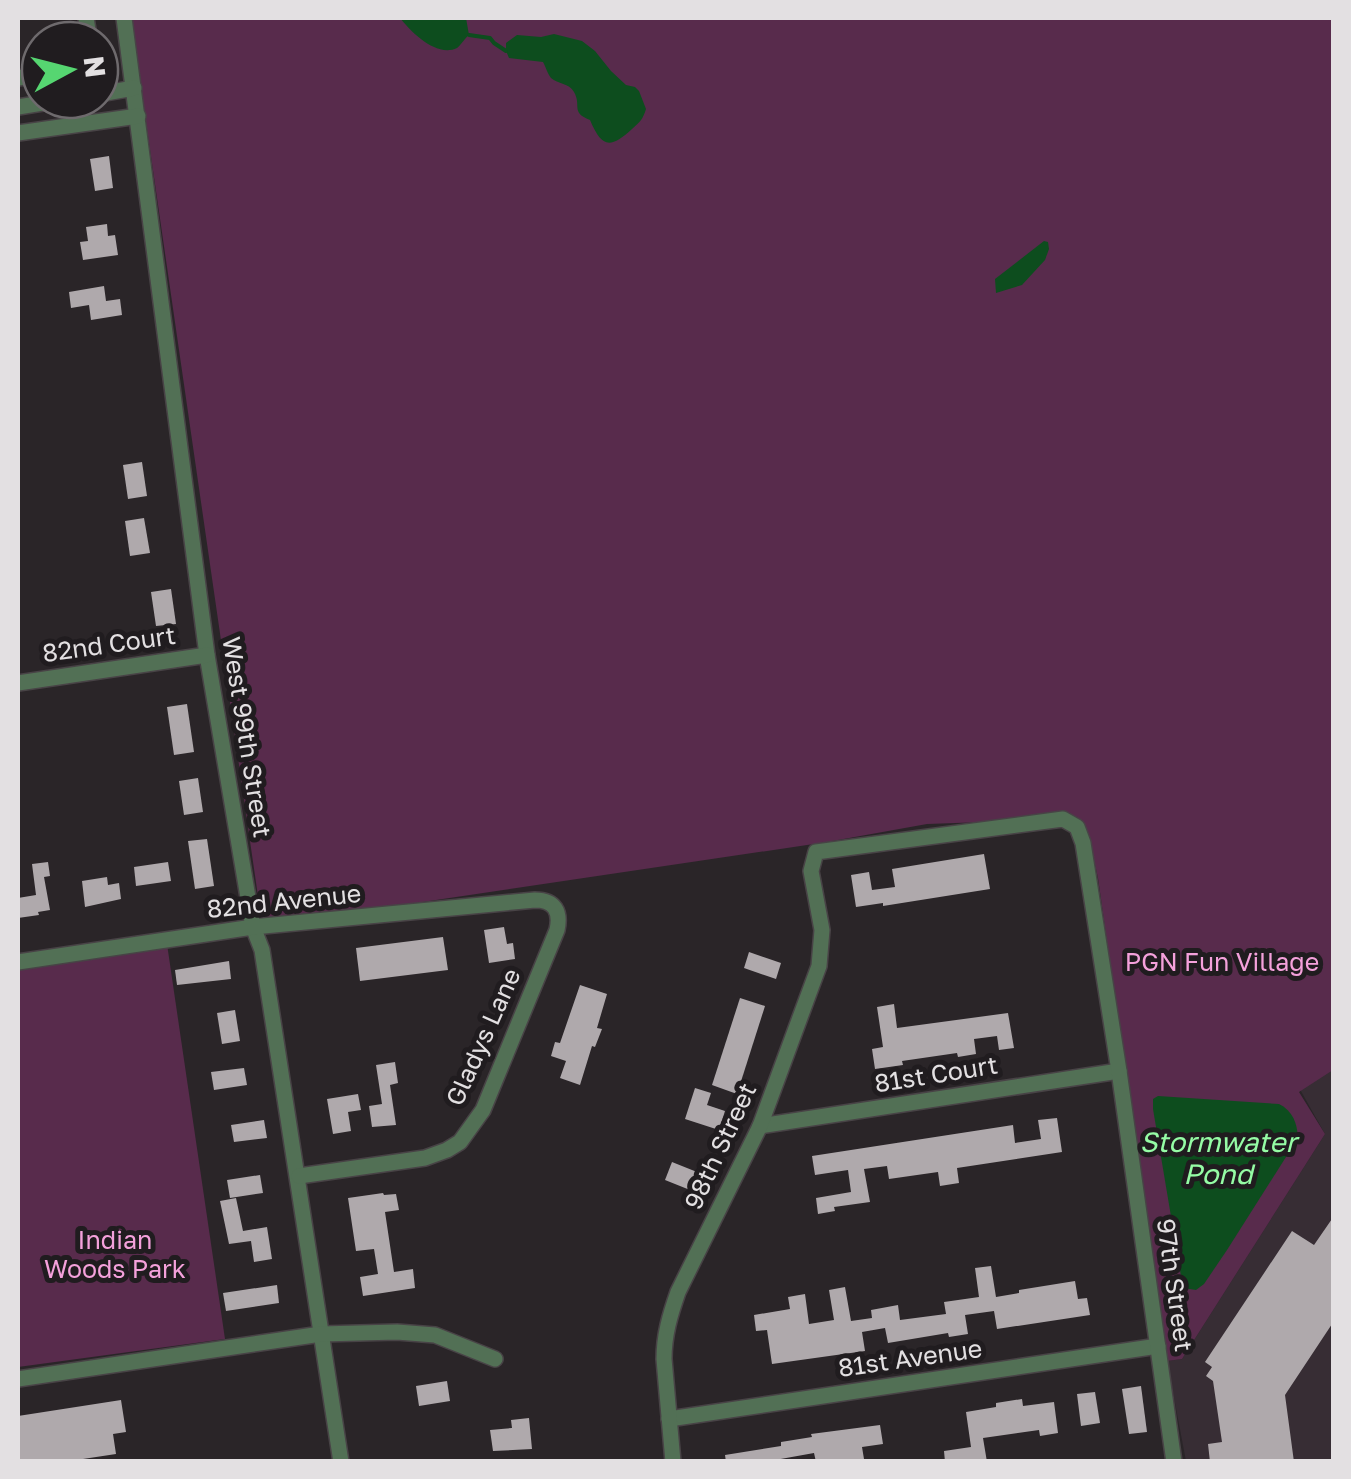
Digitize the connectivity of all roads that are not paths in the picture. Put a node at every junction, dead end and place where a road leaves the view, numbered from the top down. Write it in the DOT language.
graph roads {
  1 [pos="124,18"];
  2 [pos="134,88"];
  3 [pos="120,90"];
  4 [pos="138,116"];
  5 [pos="18,133"];
  6 [pos="208,655"];
  7 [pos="18,682"];
  8 [pos="816,852"];
  9 [pos="556,907"];
  10 [pos="253,928"];
  11 [pos="18,962"];
  12 [pos="1119,1071"];
  13 [pos="760,1126"];
  14 [pos="298,1176"];
  15 [pos="321,1334"];
  16 [pos="1158,1346"];
  17 [pos="495,1359"];
  18 [pos="18,1379"];
  19 [pos="669,1419"];
  20 [pos="341,1462"];
  21 [pos="674,1462"];
  22 [pos="1174,1462"];
  1 -- 2 [label="street, West 99th Street"];
  2 -- 3 [label="street"];
  2 -- 4 [label="street, West 99th Street"];
  4 -- 5 [label="street"];
  4 -- 6 [label="street, West 99th Street"];
  6 -- 7 [label="street, 82nd Court"];
  6 -- 10 [label="street, West 99th Street"];
  8 -- 12 [label="street, 97th Street"];
  8 -- 13 [label="street, 98th Street"];
  9 -- 10 [label="street, 82nd Avenue"];
  9 -- 14 [label="street, Gladys Lane"];
  10 -- 11 [label="street, 82nd Avenue"];
  10 -- 14 [label="street, West 99th Street"];
  12 -- 13 [label="street, 81st Court"];
  12 -- 16 [label="street, 97th Street"];
  13 -- 19 [label="street, 98th Street"];
  14 -- 15 [label="street, West 99th Street"];
  15 -- 17 [label="street"];
  15 -- 18 [label="street"];
  15 -- 20 [label="street, West 99th Street"];
  16 -- 19 [label="street, 81st Avenue"];
  16 -- 22 [label="street, 97th Street"];
  19 -- 21 [label="street, 98th Street"];
}
